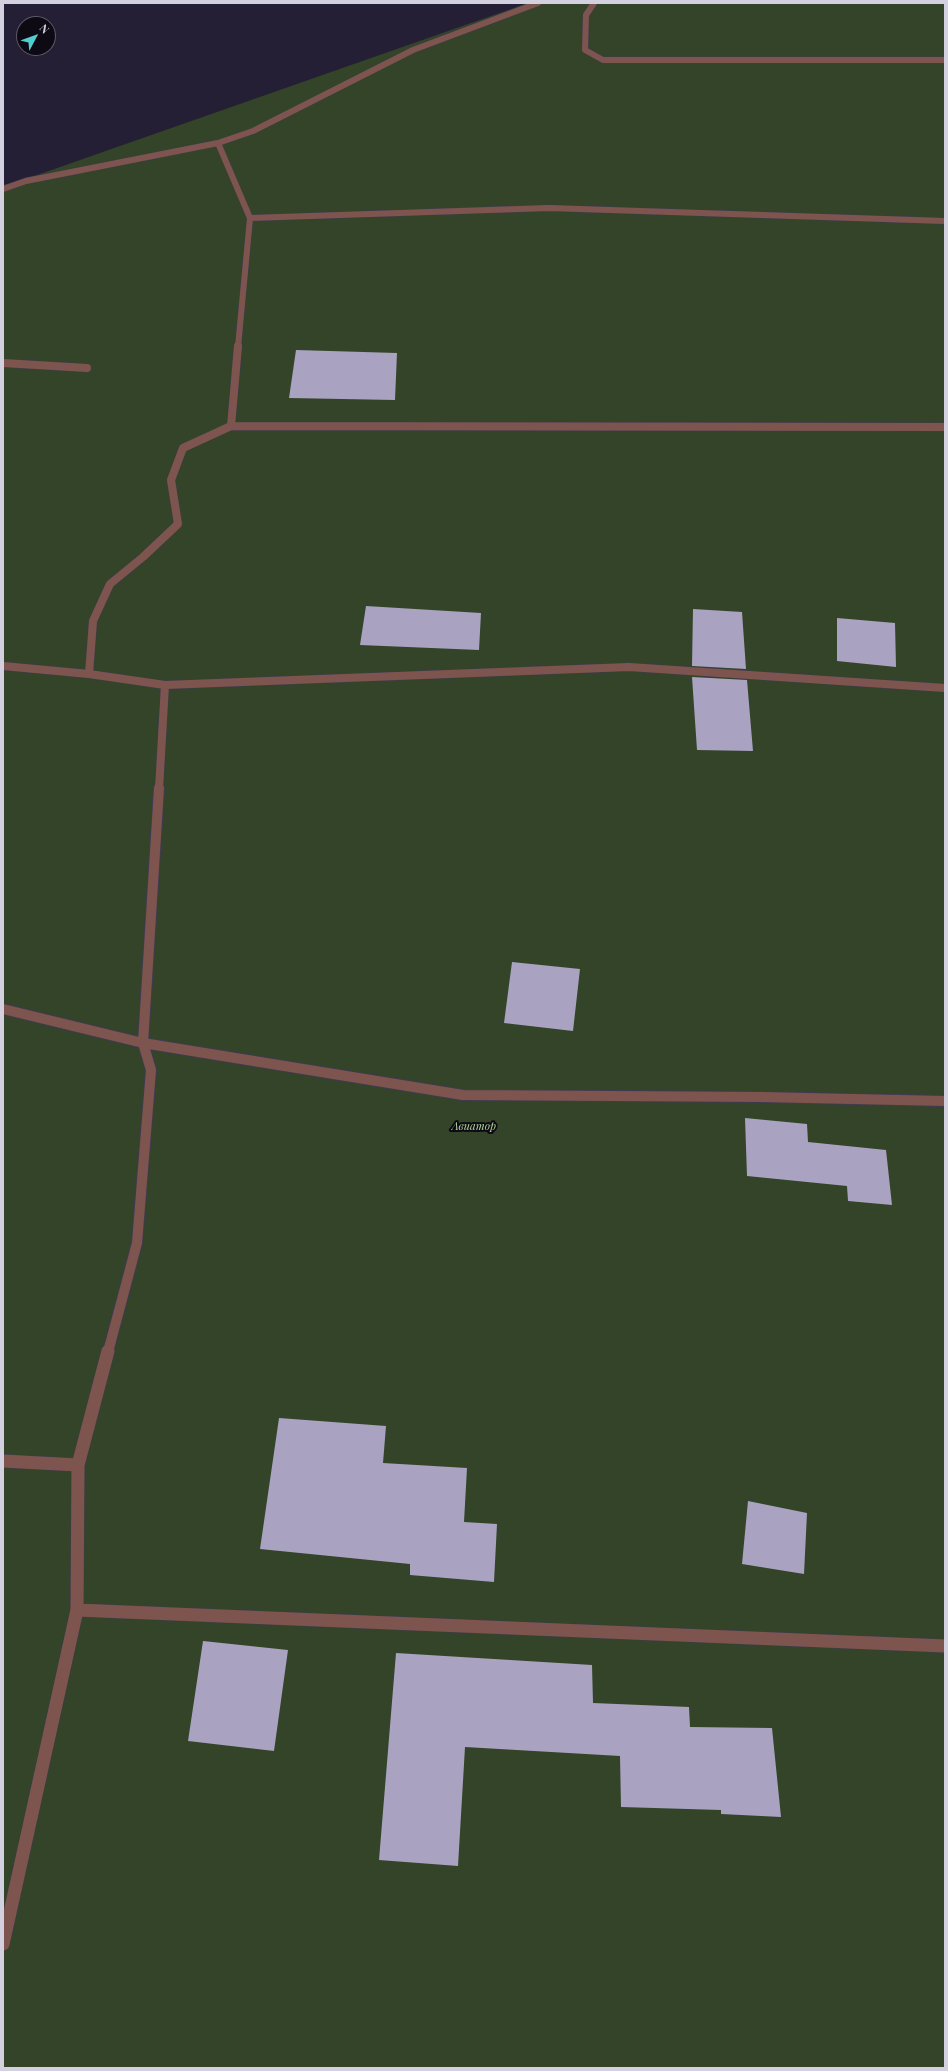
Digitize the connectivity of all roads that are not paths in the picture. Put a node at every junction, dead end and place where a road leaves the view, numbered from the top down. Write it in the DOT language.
graph roads {
  1 [pos="538,3"];
  2 [pos="594,3"];
  3 [pos="945,60"];
  4 [pos="218,143"];
  5 [pos="3,189"];
  6 [pos="250,218"];
  7 [pos="945,221"];
  8 [pos="3,363"];
  9 [pos="87,368"];
  10 [pos="231,426"];
  11 [pos="945,426"];
  12 [pos="3,666"];
  13 [pos="89,674"];
  14 [pos="165,685"];
  15 [pos="945,688"];
  16 [pos="3,1009"];
  17 [pos="143,1043"];
  18 [pos="945,1101"];
  19 [pos="3,1461"];
  20 [pos="78,1465"];
  21 [pos="77,1610"];
  22 [pos="945,1646"];
  23 [pos="3,1944"];
  1 -- 4 [label="street"];
  2 -- 3 [label="street"];
  4 -- 5 [label="street"];
  4 -- 6 [label="street"];
  6 -- 7 [label="street"];
  6 -- 10 [label="street"];
  8 -- 9 [label="street"];
  10 -- 11 [label="street"];
  10 -- 13 [label="street"];
  12 -- 13 [label="street"];
  13 -- 14 [label="street"];
  14 -- 15 [label="street"];
  14 -- 17 [label="street"];
  16 -- 17 [label="street"];
  17 -- 18 [label="street"];
  17 -- 20 [label="street"];
  19 -- 20 [label="street"];
  20 -- 21 [label="street"];
  21 -- 22 [label="street"];
  21 -- 23 [label="street"];
}
